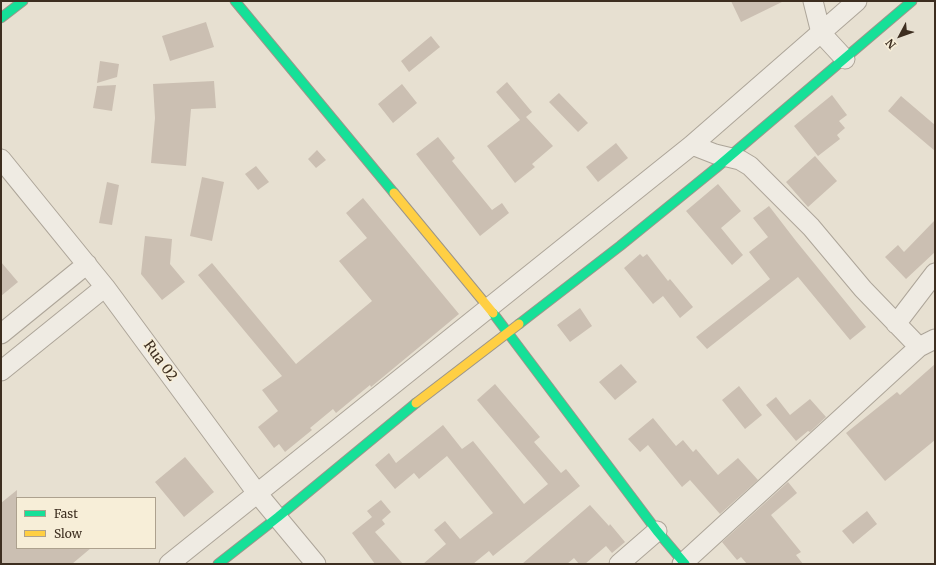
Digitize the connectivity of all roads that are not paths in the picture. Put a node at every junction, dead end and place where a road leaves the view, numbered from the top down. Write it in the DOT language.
graph roads {
  1 [pos="23,1"];
  2 [pos="235,1"];
  3 [pos="813,1"];
  4 [pos="857,1"];
  5 [pos="912,1"];
  6 [pos="1,18"];
  7 [pos="821,33"];
  8 [pos="846,59"];
  9 [pos="692,145"];
  10 [pos="729,157"];
  11 [pos="1,159"];
  12 [pos="87,264"];
  13 [pos="935,273"];
  14 [pos="105,287"];
  15 [pos="489,308"];
  16 [pos="896,324"];
  17 [pos="509,333"];
  18 [pos="1,334"];
  19 [pos="927,343"];
  20 [pos="1,371"];
  21 [pos="257,493"];
  22 [pos="278,517"];
  23 [pos="657,531"];
  24 [pos="684,563"];
  25 [pos="169,564"];
  26 [pos="218,564"];
  27 [pos="316,564"];
  28 [pos="619,564"];
  1 -- 6 [label="street"];
  2 -- 15 [label="street"];
  3 -- 7 [label="street"];
  4 -- 7 [label="street"];
  5 -- 8 [label="street"];
  7 -- 8 [label="street"];
  7 -- 9 [label="street"];
  8 -- 10 [label="street"];
  9 -- 10 [label="street"];
  9 -- 15 [label="street"];
  10 -- 16 [label="street"];
  10 -- 17 [label="street"];
  11 -- 12 [label="street, Rua 02"];
  12 -- 14 [label="street, Rua 02"];
  12 -- 18 [label="street"];
  13 -- 16 [label="street"];
  14 -- 20 [label="street"];
  14 -- 21 [label="street, Rua 02"];
  15 -- 17 [label="street"];
  15 -- 21 [label="street"];
  16 -- 19 [label="street"];
  17 -- 22 [label="street"];
  17 -- 23 [label="street"];
  19 -- 24 [label="street"];
  21 -- 22 [label="street, Rua 02"];
  21 -- 25 [label="street"];
  22 -- 26 [label="street"];
  22 -- 27 [label="street, Rua 02"];
  23 -- 24 [label="street"];
  23 -- 28 [label="street"];
}
